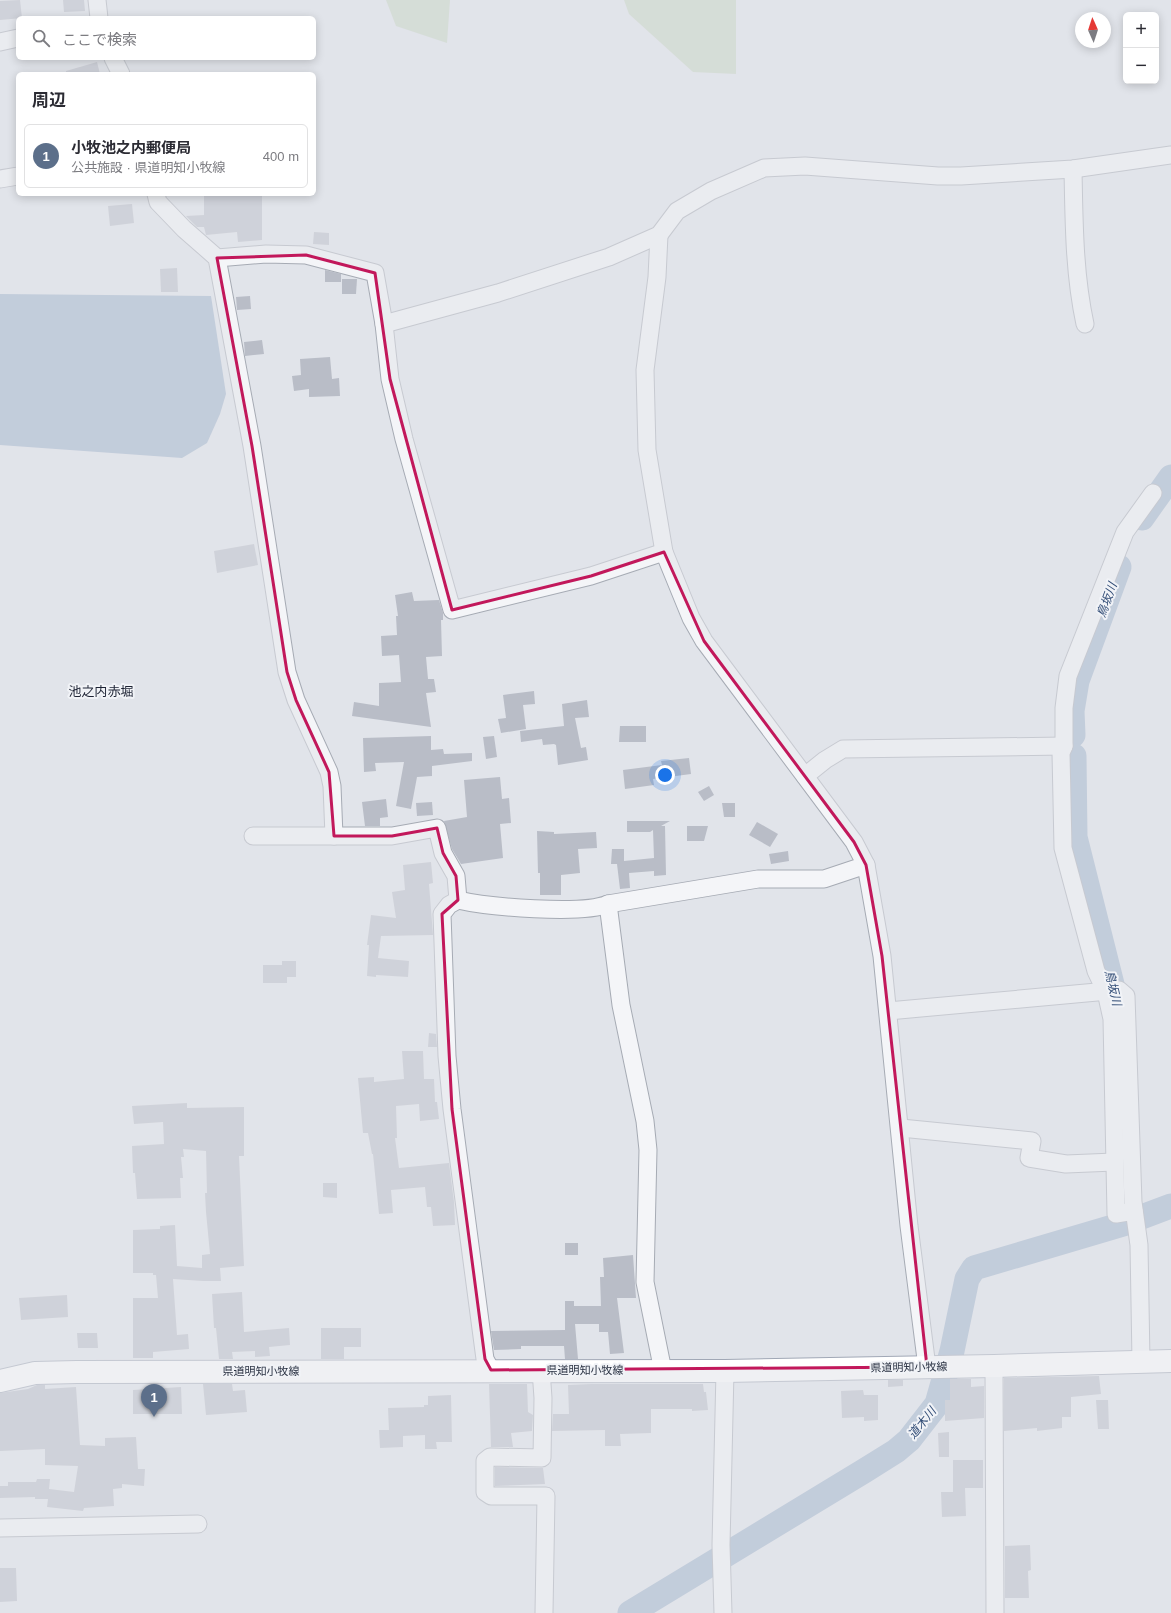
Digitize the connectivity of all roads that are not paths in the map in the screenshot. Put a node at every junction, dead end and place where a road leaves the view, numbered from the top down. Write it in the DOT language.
graph roads {
  1 [pos="97,0"];
  2 [pos="99,16"];
  3 [pos="16,38"];
  4 [pos="0,42"];
  5 [pos="114,60"];
  6 [pos="120,72"];
  7 [pos="1171,155"];
  8 [pos="1072,169"];
  9 [pos="16,176"];
  10 [pos="0,179"];
  11 [pos="156,196"];
  12 [pos="660,235"];
  13 [pos="217,258"];
  14 [pos="384,324"];
  15 [pos="1085,324"];
  16 [pos="1153,493"];
  17 [pos="664,552"];
  18 [pos="1064,746"];
  19 [pos="805,776"];
  20 [pos="253,836"];
  21 [pos="334,836"];
  22 [pos="866,865"];
  23 [pos="458,900"];
  24 [pos="608,904"];
  25 [pos="1112,991"];
  26 [pos="888,1011"];
  27 [pos="901,1128"];
  28 [pos="1114,1162"];
  29 [pos="1130,1215"];
  30 [pos="1141,1361"];
  31 [pos="1171,1361"];
  32 [pos="994,1366"];
  33 [pos="941,1367"];
  34 [pos="490,1370"];
  35 [pos="541,1370"];
  36 [pos="663,1371"];
  37 [pos="725,1371"];
  38 [pos="0,1381"];
  39 [pos="198,1524"];
  40 [pos="0,1528"];
  41 [pos="544,1613"];
  42 [pos="723,1613"];
  43 [pos="995,1613"];
  1 -- 2 [label="street"];
  3 -- 4 [label="street"];
  5 -- 6 [label="street"];
  7 -- 8 [label="street"];
  8 -- 12 [label="street"];
  8 -- 15 [label="street"];
  9 -- 10 [label="street"];
  11 -- 13 [label="street"];
  12 -- 14 [label="street"];
  12 -- 17 [label="street"];
  13 -- 14 [label="street"];
  13 -- 21 [label="street"];
  14 -- 17 [label="street"];
  16 -- 18 [label="street"];
  17 -- 19 [label="street"];
  18 -- 19 [label="street"];
  18 -- 25 [label="street"];
  19 -- 22 [label="street"];
  20 -- 21 [label="street"];
  21 -- 23 [label="street"];
  22 -- 24 [label="street"];
  22 -- 26 [label="street"];
  23 -- 24 [label="street"];
  23 -- 34 [label="street"];
  24 -- 36 [label="street"];
  25 -- 26 [label="street"];
  25 -- 28 [label="street"];
  25 -- 29 [label="street"];
  26 -- 27 [label="street"];
  27 -- 28 [label="street"];
  27 -- 33 [label="street"];
  28 -- 29 [label="street"];
  29 -- 30 [label="street"];
  30 -- 31 [label="main road, 県道明知小牧線"];
  30 -- 32 [label="main road, 県道明知小牧線"];
  32 -- 33 [label="main road, 県道明知小牧線"];
  32 -- 43 [label="street"];
  33 -- 37 [label="main road, 県道明知小牧線"];
  34 -- 35 [label="main road, 県道明知小牧線"];
  34 -- 38 [label="main road, 県道明知小牧線"];
  35 -- 36 [label="main road, 県道明知小牧線"];
  35 -- 41 [label="street"];
  36 -- 37 [label="main road, 県道明知小牧線"];
  37 -- 42 [label="street"];
  39 -- 40 [label="street"];
}
